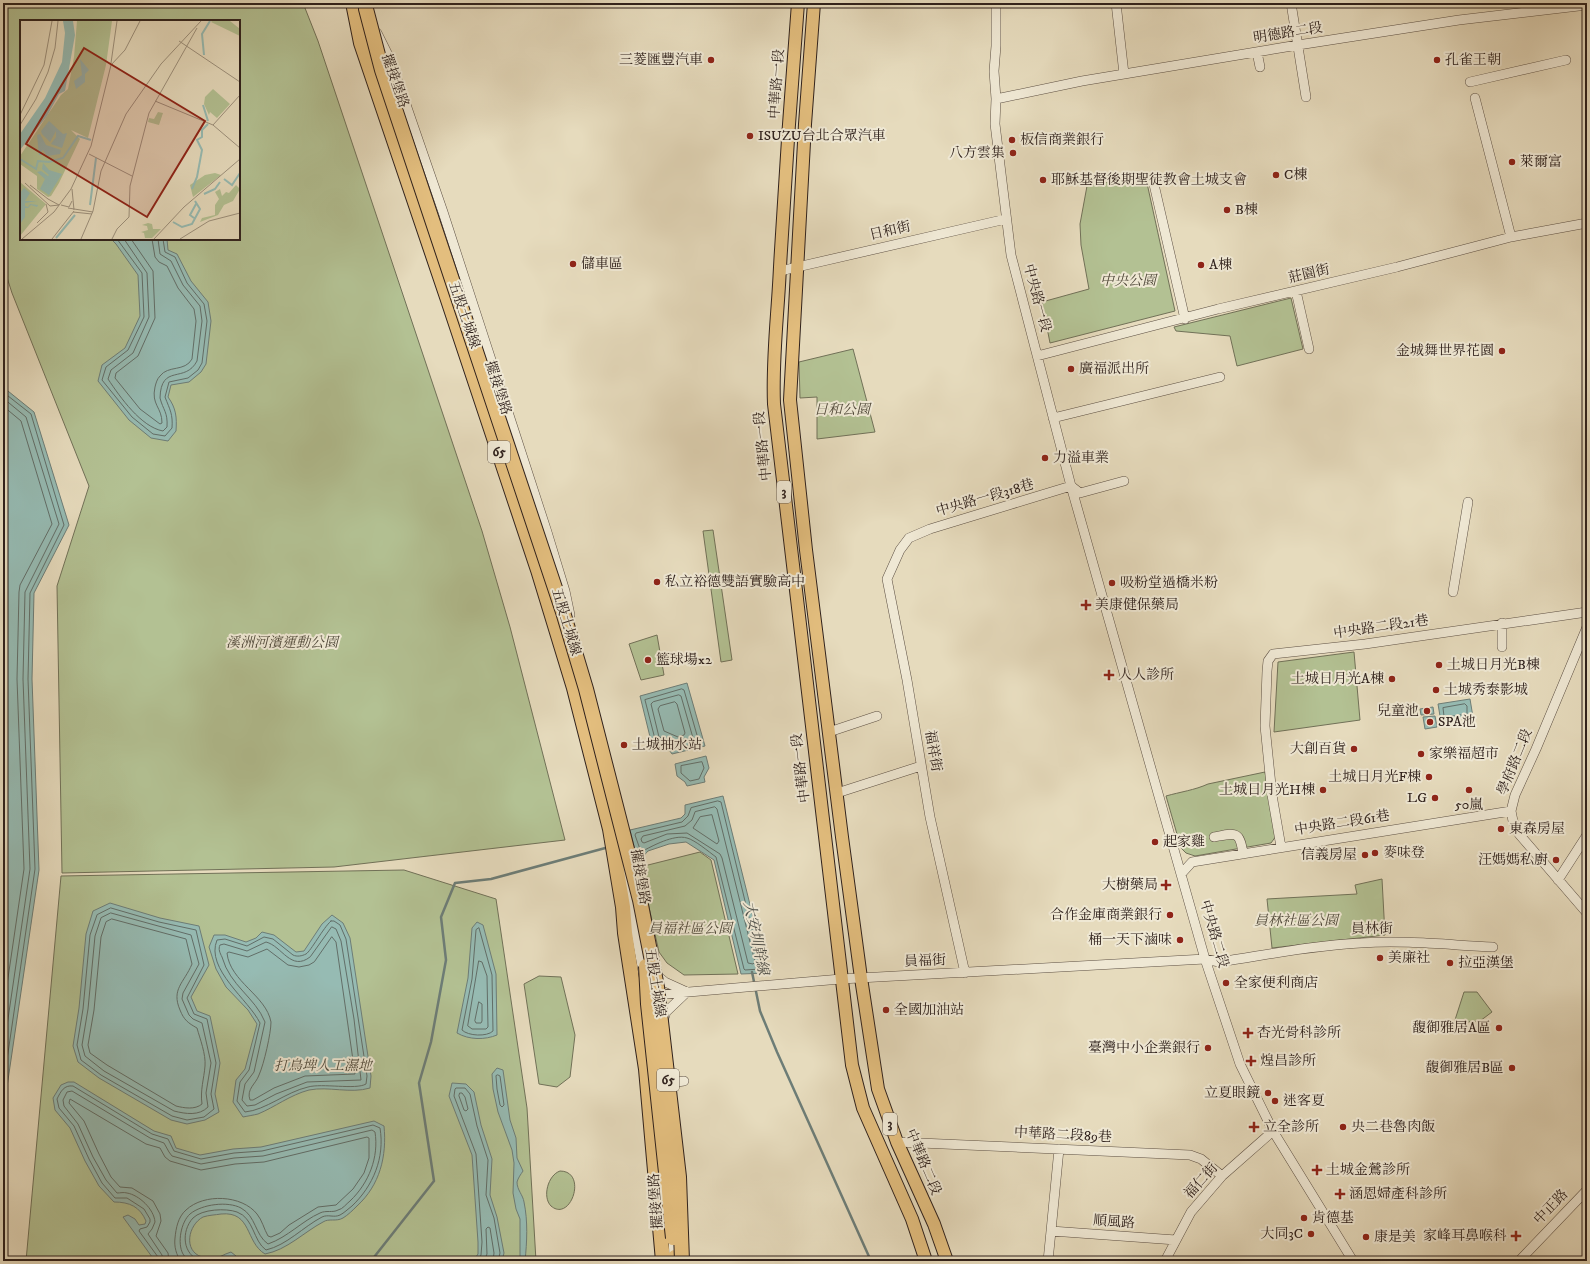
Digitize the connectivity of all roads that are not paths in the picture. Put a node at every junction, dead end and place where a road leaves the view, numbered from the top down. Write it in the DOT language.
graph roads {
  1 [pos="353,3"];
  2 [pos="362,3"];
  3 [pos="366,3"];
  4 [pos="798,3"];
  5 [pos="814,3"];
  6 [pos="996,3"];
  7 [pos="1116,3"];
  8 [pos="1291,3"];
  9 [pos="1587,5"];
  10 [pos="1298,45"];
  11 [pos="1257,52"];
  12 [pos="1566,60"];
  13 [pos="1260,68"];
  14 [pos="1124,74"];
  15 [pos="1470,82"];
  16 [pos="1306,97"];
  17 [pos="1476,98"];
  18 [pos="996,99"];
  19 [pos="1153,180"];
  20 [pos="1006,219"];
  21 [pos="1587,223"];
  22 [pos="1511,238"];
  23 [pos="796,267"];
  24 [pos="780,270"];
  25 [pos="1296,291"];
  26 [pos="1185,319"];
  27 [pos="1309,349"];
  28 [pos="1037,356"];
  29 [pos="1220,377"];
  30 [pos="505,403"];
  31 [pos="490,408"];
  32 [pos="1053,418"];
  33 [pos="1124,481"];
  34 [pos="1071,486"];
  35 [pos="1468,502"];
  36 [pos="909,538"];
  37 [pos="1101,592"];
  38 [pos="1453,592"];
  39 [pos="1587,612"];
  40 [pos="1502,623"];
  41 [pos="1587,627"];
  42 [pos="1502,647"];
  43 [pos="581,691"];
  44 [pos="877,716"];
  45 [pos="829,732"];
  46 [pos="921,766"];
  47 [pos="837,793"];
  48 [pos="1511,811"];
  49 [pos="1587,835"];
  50 [pos="1214,837"];
  51 [pos="1281,847"];
  52 [pos="1243,854"];
  53 [pos="1182,873"];
  54 [pos="1558,880"];
  55 [pos="640,900"];
  56 [pos="623,907"];
  57 [pos="1587,913"];
  58 [pos="1493,947"];
  59 [pos="1205,959"];
  60 [pos="641,961"];
  61 [pos="965,973"];
  62 [pos="861,978"];
  63 [pos="841,979"];
  64 [pos="687,992"];
  65 [pos="647,1000"];
  66 [pos="655,1043"];
  67 [pos="684,1081"];
  68 [pos="660,1084"];
  69 [pos="1273,1131"];
  70 [pos="897,1142"];
  71 [pos="1059,1149"];
  72 [pos="1222,1176"];
  73 [pos="1587,1190"];
  74 [pos="1051,1231"];
  75 [pos="1176,1240"];
  76 [pos="663,1261"];
  77 [pos="674,1261"];
  78 [pos="682,1261"];
  79 [pos="926,1261"];
  80 [pos="947,1261"];
  81 [pos="1048,1261"];
  82 [pos="1164,1261"];
  83 [pos="1353,1261"];
  84 [pos="1519,1261"];
  1 -- 31 [label="street, 擺接堡路"];
  1 -- 56 [label="highway, 五股土城線 / 65"];
  2 -- 30 [label="street, 擺接堡路"];
  3 -- 55 [label="highway, 五股土城線 / 65, bridge"];
  4 -- 24 [label="main road, 中華路一段 / 3"];
  5 -- 23 [label="main road, 3"];
  6 -- 18 [label="street, 中央路一段"];
  7 -- 14 [label="street"];
  8 -- 10 [label="street"];
  9 -- 10 [label="street, 明德路二段"];
  10 -- 11 [label="street, 明德路二段"];
  10 -- 16 [label="street"];
  11 -- 13 [label="street"];
  11 -- 14 [label="street, 明德路二段"];
  12 -- 15 [label="street"];
  14 -- 18 [label="street, 明德路二段"];
  17 -- 22 [label="street"];
  18 -- 20 [label="street, 中央路一段"];
  19 -- 26 [label="street"];
  20 -- 23 [label="street, 日和街"];
  20 -- 28 [label="street, 中央路一段"];
  21 -- 22 [label="street, 莊園街"];
  22 -- 25 [label="street, 莊園街"];
  23 -- 24 [label="street, 日和街"];
  23 -- 45 [label="main road, 3"];
  24 -- 63 [label="main road, 中華路一段 / 3"];
  25 -- 26 [label="street, 莊園街"];
  25 -- 27 [label="street"];
  26 -- 28 [label="street, 莊園街"];
  28 -- 32 [label="street, 中央路一段"];
  29 -- 32 [label="street"];
  30 -- 31 [label="street"];
  30 -- 43 [label="street, 擺接堡路"];
  31 -- 43 [label="street, 擺接堡路"];
  32 -- 34 [label="street, 中央路一段"];
  33 -- 34 [label="street"];
  34 -- 36 [label="street, 中央路一段318巷"];
  34 -- 37 [label="street, 中央路一段"];
  35 -- 38 [label="street"];
  36 -- 46 [label="street, 福祥街"];
  37 -- 53 [label="street, 中央路二段"];
  39 -- 40 [label="street, 中央路二段21巷"];
  40 -- 42 [label="street"];
  40 -- 51 [label="street, 中央路二段21巷"];
  41 -- 48 [label="street, 學府路二段"];
  43 -- 60 [label="street, 擺接堡路"];
  44 -- 45 [label="street"];
  45 -- 47 [label="main road, 3"];
  46 -- 47 [label="street"];
  46 -- 61 [label="street, 福祥街"];
  47 -- 62 [label="main road, 3"];
  48 -- 51 [label="street, 中央路二段61巷"];
  48 -- 54 [label="street, 學府路二段"];
  49 -- 54 [label="street"];
  50 -- 52 [label="street"];
  51 -- 52 [label="street, 中央路二段61巷"];
  52 -- 53 [label="street, 中央路二段61巷"];
  53 -- 59 [label="street, 中央路二段"];
  54 -- 57 [label="street, 學府路二段"];
  55 -- 65 [label="highway, bridge"];
  55 -- 78 [label="highway, 五股土城線 / 65, bridge"];
  56 -- 65 [label="highway, bridge"];
  56 -- 76 [label="highway, 五股土城線 / 65"];
  58 -- 59 [label="street, 員林街"];
  59 -- 61 [label="street, 員福街"];
  59 -- 69 [label="street, 中央路二段"];
  60 -- 64 [label="street"];
  60 -- 65 [label="street, 擺接堡路"];
  61 -- 62 [label="street, 員福街"];
  62 -- 63 [label="street, 員福街"];
  62 -- 70 [label="main road, 中華路二段 / 3"];
  63 -- 64 [label="street, 員福街"];
  63 -- 79 [label="main road, 3"];
  64 -- 65 [label="street, 員福街"];
  64 -- 66 [label="street"];
  65 -- 66 [label="street, 擺接堡路"];
  65 -- 77 [label="highway, bridge"];
  66 -- 68 [label="street, 擺接堡路"];
  67 -- 68 [label="street"];
  68 -- 77 [label="street, 擺接堡路"];
  69 -- 72 [label="street, 福仁街"];
  69 -- 83 [label="street, 中央路二段"];
  70 -- 71 [label="street, 中華路二段89巷"];
  70 -- 80 [label="main road, 中華路二段 / 3"];
  71 -- 72 [label="street, 中華路二段89巷"];
  71 -- 74 [label="street"];
  72 -- 75 [label="street, 福仁街"];
  73 -- 84 [label="street, 中正路"];
  74 -- 75 [label="street, 順風路"];
  74 -- 81 [label="street"];
  75 -- 82 [label="street, 福仁街"];
}
